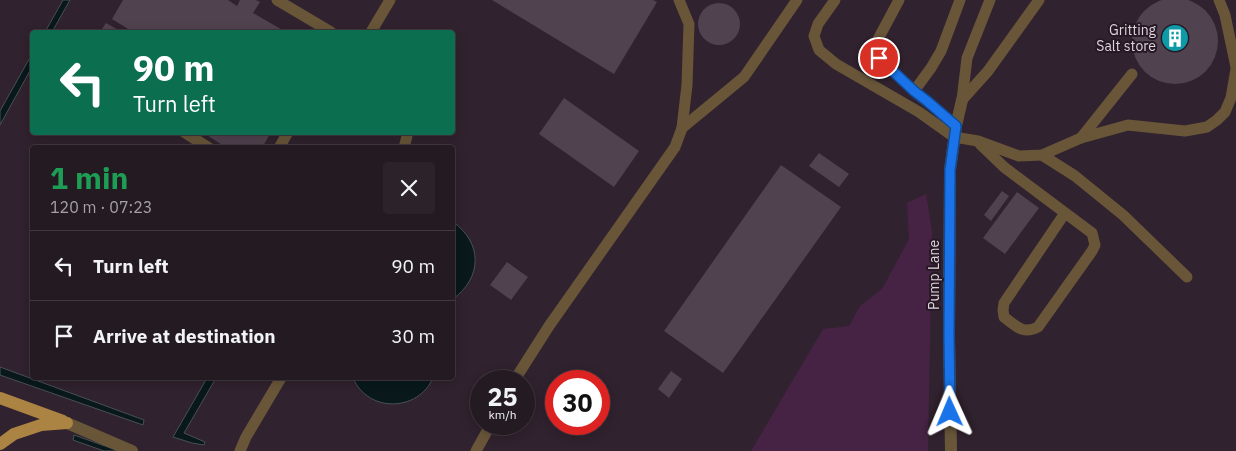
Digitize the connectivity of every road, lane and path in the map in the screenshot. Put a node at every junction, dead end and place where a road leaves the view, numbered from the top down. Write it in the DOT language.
graph roads {
  1 [pos="277,0"];
  2 [pos="390,0"];
  3 [pos="679,0"];
  4 [pos="797,0"];
  5 [pos="835,0"];
  6 [pos="899,0"];
  7 [pos="960,0"];
  8 [pos="990,0"];
  9 [pos="1039,0"];
  10 [pos="1219,0"];
  11 [pos="328,30"];
  12 [pos="372,30"];
  13 [pos="1236,68"];
  14 [pos="1132,74"];
  15 [pos="914,91"];
  16 [pos="962,100"];
  17 [pos="682,128"];
  18 [pos="955,131"];
  19 [pos="189,135"];
  20 [pos="1081,138"];
  21 [pos="978,141"];
  22 [pos="204,145"];
  23 [pos="1042,155"];
  24 [pos="1065,213"];
  25 [pos="1187,277"];
  26 [pos="521,370"];
  27 [pos="280,380"];
  28 [pos="0,398"];
  29 [pos="67,423"];
  30 [pos="485,435"];
  31 [pos="0,444"];
  32 [pos="132,451"];
  33 [pos="240,451"];
  34 [pos="476,451"];
  35 [pos="951,451"];
  1 -- 11 [label="lane"];
  2 -- 12 [label="lane"];
  3 -- 17 [label="lane"];
  4 -- 17 [label="lane"];
  5 -- 18 [label="lane"];
  6 -- 15 [label="lane"];
  7 -- 15 [label="lane"];
  8 -- 16 [label="lane"];
  9 -- 16 [label="lane"];
  10 -- 13 [label="lane"];
  13 -- 20 [label="lane"];
  14 -- 20 [label="lane"];
  15 -- 18 [label="lane"];
  16 -- 18 [label="street, Pump Lane"];
  17 -- 26 [label="lane"];
  18 -- 21 [label="lane"];
  18 -- 35 [label="street, Pump Lane"];
  19 -- 22 [label="lane"];
  20 -- 23 [label="lane"];
  21 -- 23 [label="lane"];
  21 -- 24 [label="lane"];
  23 -- 25 [label="lane"];
  24 -- 24 [label="lane"];
  27 -- 33 [label="lane"];
  28 -- 29 [label="main road"];
  29 -- 31 [label="main road"];
  29 -- 32 [label="street"];
  30 -- 34 [label="lane"];
}
